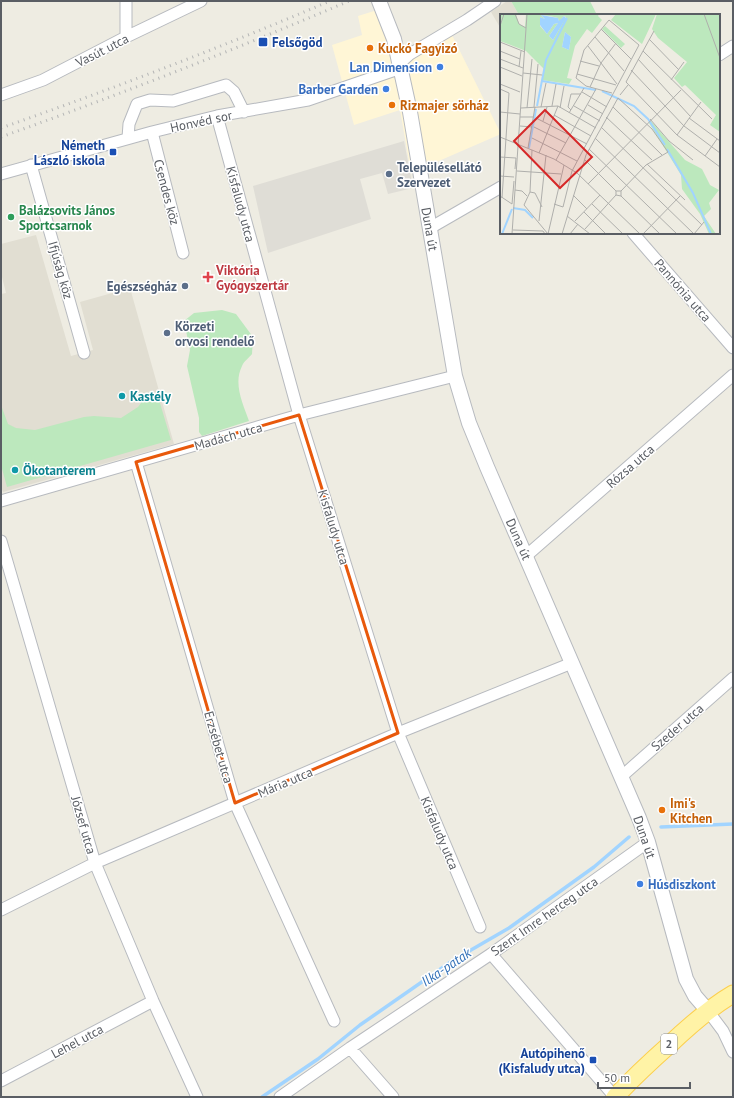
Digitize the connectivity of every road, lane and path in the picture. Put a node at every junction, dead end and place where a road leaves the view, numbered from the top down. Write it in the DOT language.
graph roads {
  1 [pos="126,1"];
  2 [pos="201,1"];
  3 [pos="379,1"];
  4 [pos="495,1"];
  5 [pos="126,37"];
  6 [pos="733,46"];
  7 [pos="720,54"];
  8 [pos="400,65"];
  9 [pos="1,95"];
  10 [pos="244,112"];
  11 [pos="218,116"];
  12 [pos="152,132"];
  13 [pos="128,138"];
  14 [pos="31,165"];
  15 [pos="1,174"];
  16 [pos="500,187"];
  17 [pos="430,228"];
  18 [pos="634,234"];
  19 [pos="183,253"];
  20 [pos="733,348"];
  21 [pos="84,353"];
  22 [pos="733,375"];
  23 [pos="456,376"];
  24 [pos="299,415"];
  25 [pos="136,462"];
  26 [pos="1,501"];
  27 [pos="1,541"];
  28 [pos="526,556"];
  29 [pos="572,663"];
  30 [pos="733,678"];
  31 [pos="398,733"];
  32 [pos="621,777"];
  33 [pos="235,803"];
  34 [pos="646,838"];
  35 [pos="96,863"];
  36 [pos="1,910"];
  37 [pos="480,927"];
  38 [pos="491,954"];
  39 [pos="733,994"];
  40 [pos="153,1001"];
  41 [pos="708,1011"];
  42 [pos="334,1021"];
  43 [pos="350,1048"];
  44 [pos="733,1052"];
  45 [pos="1,1081"];
  46 [pos="197,1097"];
  47 [pos="280,1097"];
  48 [pos="393,1097"];
  49 [pos="615,1097"];
  1 -- 5 [label="street"];
  2 -- 5 [label="street, Vasút utca"];
  3 -- 8 [label="street, Duna út"];
  4 -- 8 [label="street, Honvéd sor"];
  5 -- 9 [label="street, Vasút utca"];
  6 -- 7 [label="street"];
  8 -- 10 [label="street, Honvéd sor"];
  8 -- 17 [label="street, Duna út"];
  10 -- 11 [label="street, Honvéd sor"];
  10 -- 13 [label="street"];
  11 -- 12 [label="street, Honvéd sor"];
  11 -- 24 [label="street, Kisfaludy utca"];
  12 -- 13 [label="street, Honvéd sor"];
  12 -- 19 [label="street, Csendes köz"];
  13 -- 14 [label="street, Honvéd sor"];
  14 -- 15 [label="street, Honvéd sor"];
  14 -- 21 [label="street, Ifjúság köz"];
  16 -- 17 [label="street"];
  17 -- 23 [label="street, Duna út"];
  18 -- 20 [label="street, Pannónia utca"];
  22 -- 28 [label="street, Rózsa utca"];
  23 -- 24 [label="street, Madách utca"];
  23 -- 28 [label="street, Duna út"];
  24 -- 25 [label="street, Madách utca"];
  24 -- 31 [label="street, Kisfaludy utca"];
  25 -- 26 [label="street, Madách utca"];
  25 -- 33 [label="street, Erzsébet utca"];
  27 -- 35 [label="street, József utca"];
  28 -- 29 [label="street, Duna út"];
  29 -- 31 [label="street, Mária utca"];
  29 -- 32 [label="street, Duna út"];
  30 -- 32 [label="street, Szeder utca"];
  31 -- 33 [label="street, Mária utca"];
  31 -- 37 [label="street, Kisfaludy utca"];
  32 -- 34 [label="street, Duna út"];
  33 -- 35 [label="street, Mária utca"];
  33 -- 42 [label="street, Erzsébet utca"];
  34 -- 38 [label="street, Szent Imre herceg utca"];
  34 -- 41 [label="street, Duna út"];
  35 -- 36 [label="street, Mária utca"];
  35 -- 40 [label="street, József utca"];
  38 -- 43 [label="street, Szent Imre herceg utca"];
  38 -- 49 [label="street"];
  39 -- 41 [label="main road, 2"];
  40 -- 45 [label="street, Lehel utca"];
  40 -- 46 [label="street, József utca"];
  41 -- 44 [label="street, Duna út"];
  41 -- 49 [label="main road, 2"];
  43 -- 47 [label="street, Szent Imre herceg utca"];
  43 -- 48 [label="street"];
}
